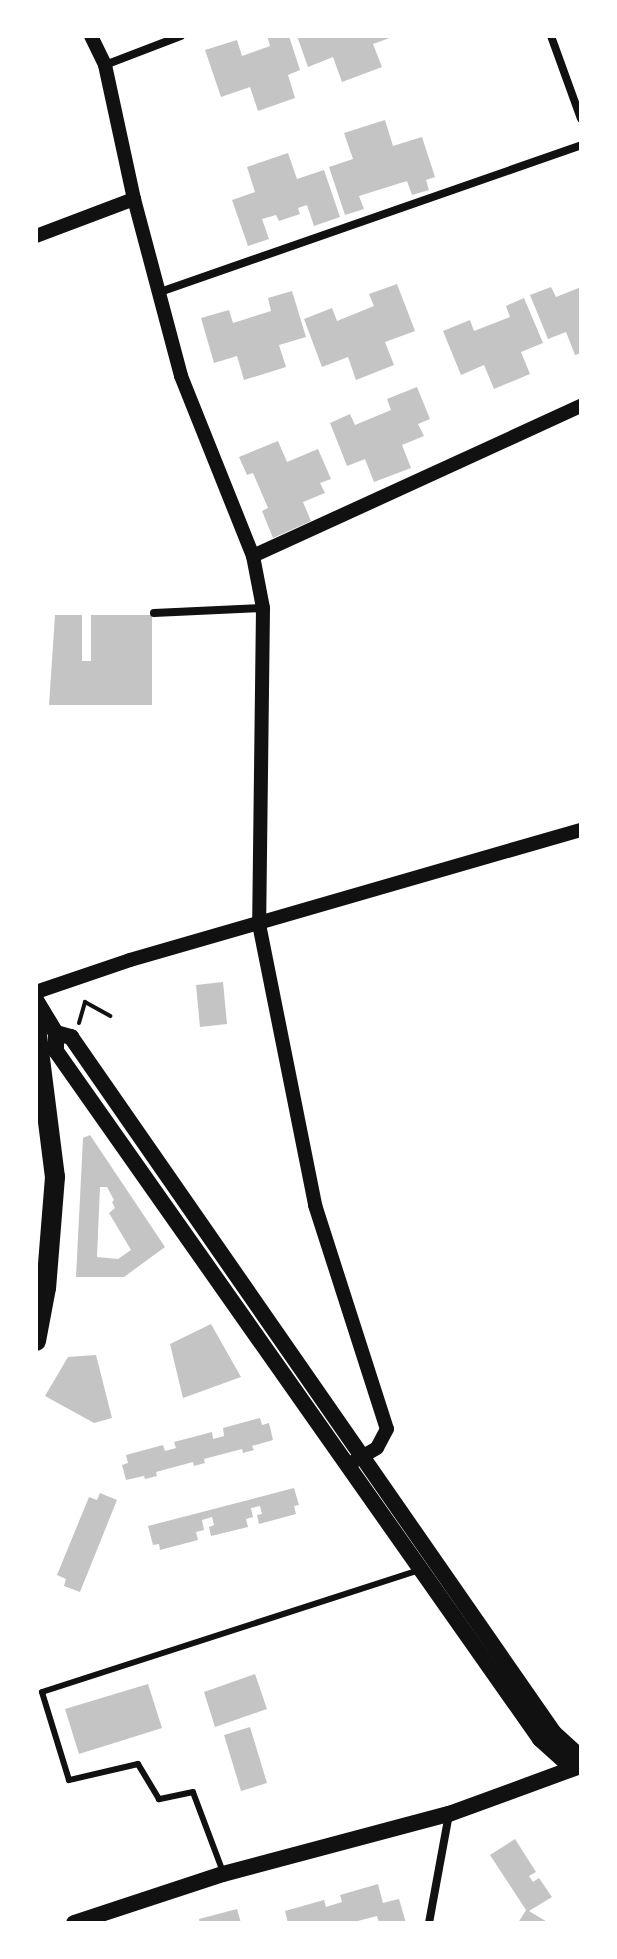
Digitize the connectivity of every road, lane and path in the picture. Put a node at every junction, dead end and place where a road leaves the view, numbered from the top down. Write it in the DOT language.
graph roads {
  1 [pos="91,36"];
  2 [pos="181,36"];
  3 [pos="551,36"];
  4 [pos="105,65"];
  5 [pos="581,119"];
  6 [pos="581,145"];
  7 [pos="134,199"];
  8 [pos="36,236"];
  9 [pos="160,292"];
  10 [pos="581,406"];
  11 [pos="253,556"];
  12 [pos="263,608"];
  13 [pos="154,613"];
  14 [pos="581,830"];
  15 [pos="259,924"];
  16 [pos="36,992"];
  17 [pos="36,1000"];
  18 [pos="85,1002"];
  19 [pos="110,1016"];
  20 [pos="46,1030"];
  21 [pos="36,1341"];
  22 [pos="353,1462"];
  23 [pos="420,1570"];
  24 [pos="579,1768"];
  25 [pos="449,1814"];
  26 [pos="223,1874"];
  27 [pos="74,1923"];
  28 [pos="429,1923"];
  1 -- 4 [label="street"];
  2 -- 4 [label="street"];
  3 -- 5 [label="street"];
  4 -- 7 [label="street"];
  6 -- 9 [label="street"];
  7 -- 8 [label="street"];
  7 -- 9 [label="street"];
  9 -- 11 [label="street"];
  10 -- 11 [label="street"];
  11 -- 12 [label="street"];
  12 -- 13 [label="street"];
  12 -- 15 [label="street"];
  14 -- 15 [label="street"];
  15 -- 16 [label="street"];
  15 -- 22 [label="street"];
  17 -- 20 [label="main road"];
  18 -- 19 [label="path"];
  20 -- 21 [label="main road"];
  20 -- 22 [label="main road"];
  22 -- 23 [label="main road"];
  22 -- 24 [label="main road"];
  23 -- 24 [label="main road"];
  23 -- 26 [label="lane"];
  24 -- 25 [label="main road"];
  25 -- 26 [label="main road"];
  25 -- 28 [label="street"];
  26 -- 27 [label="main road"];
}
